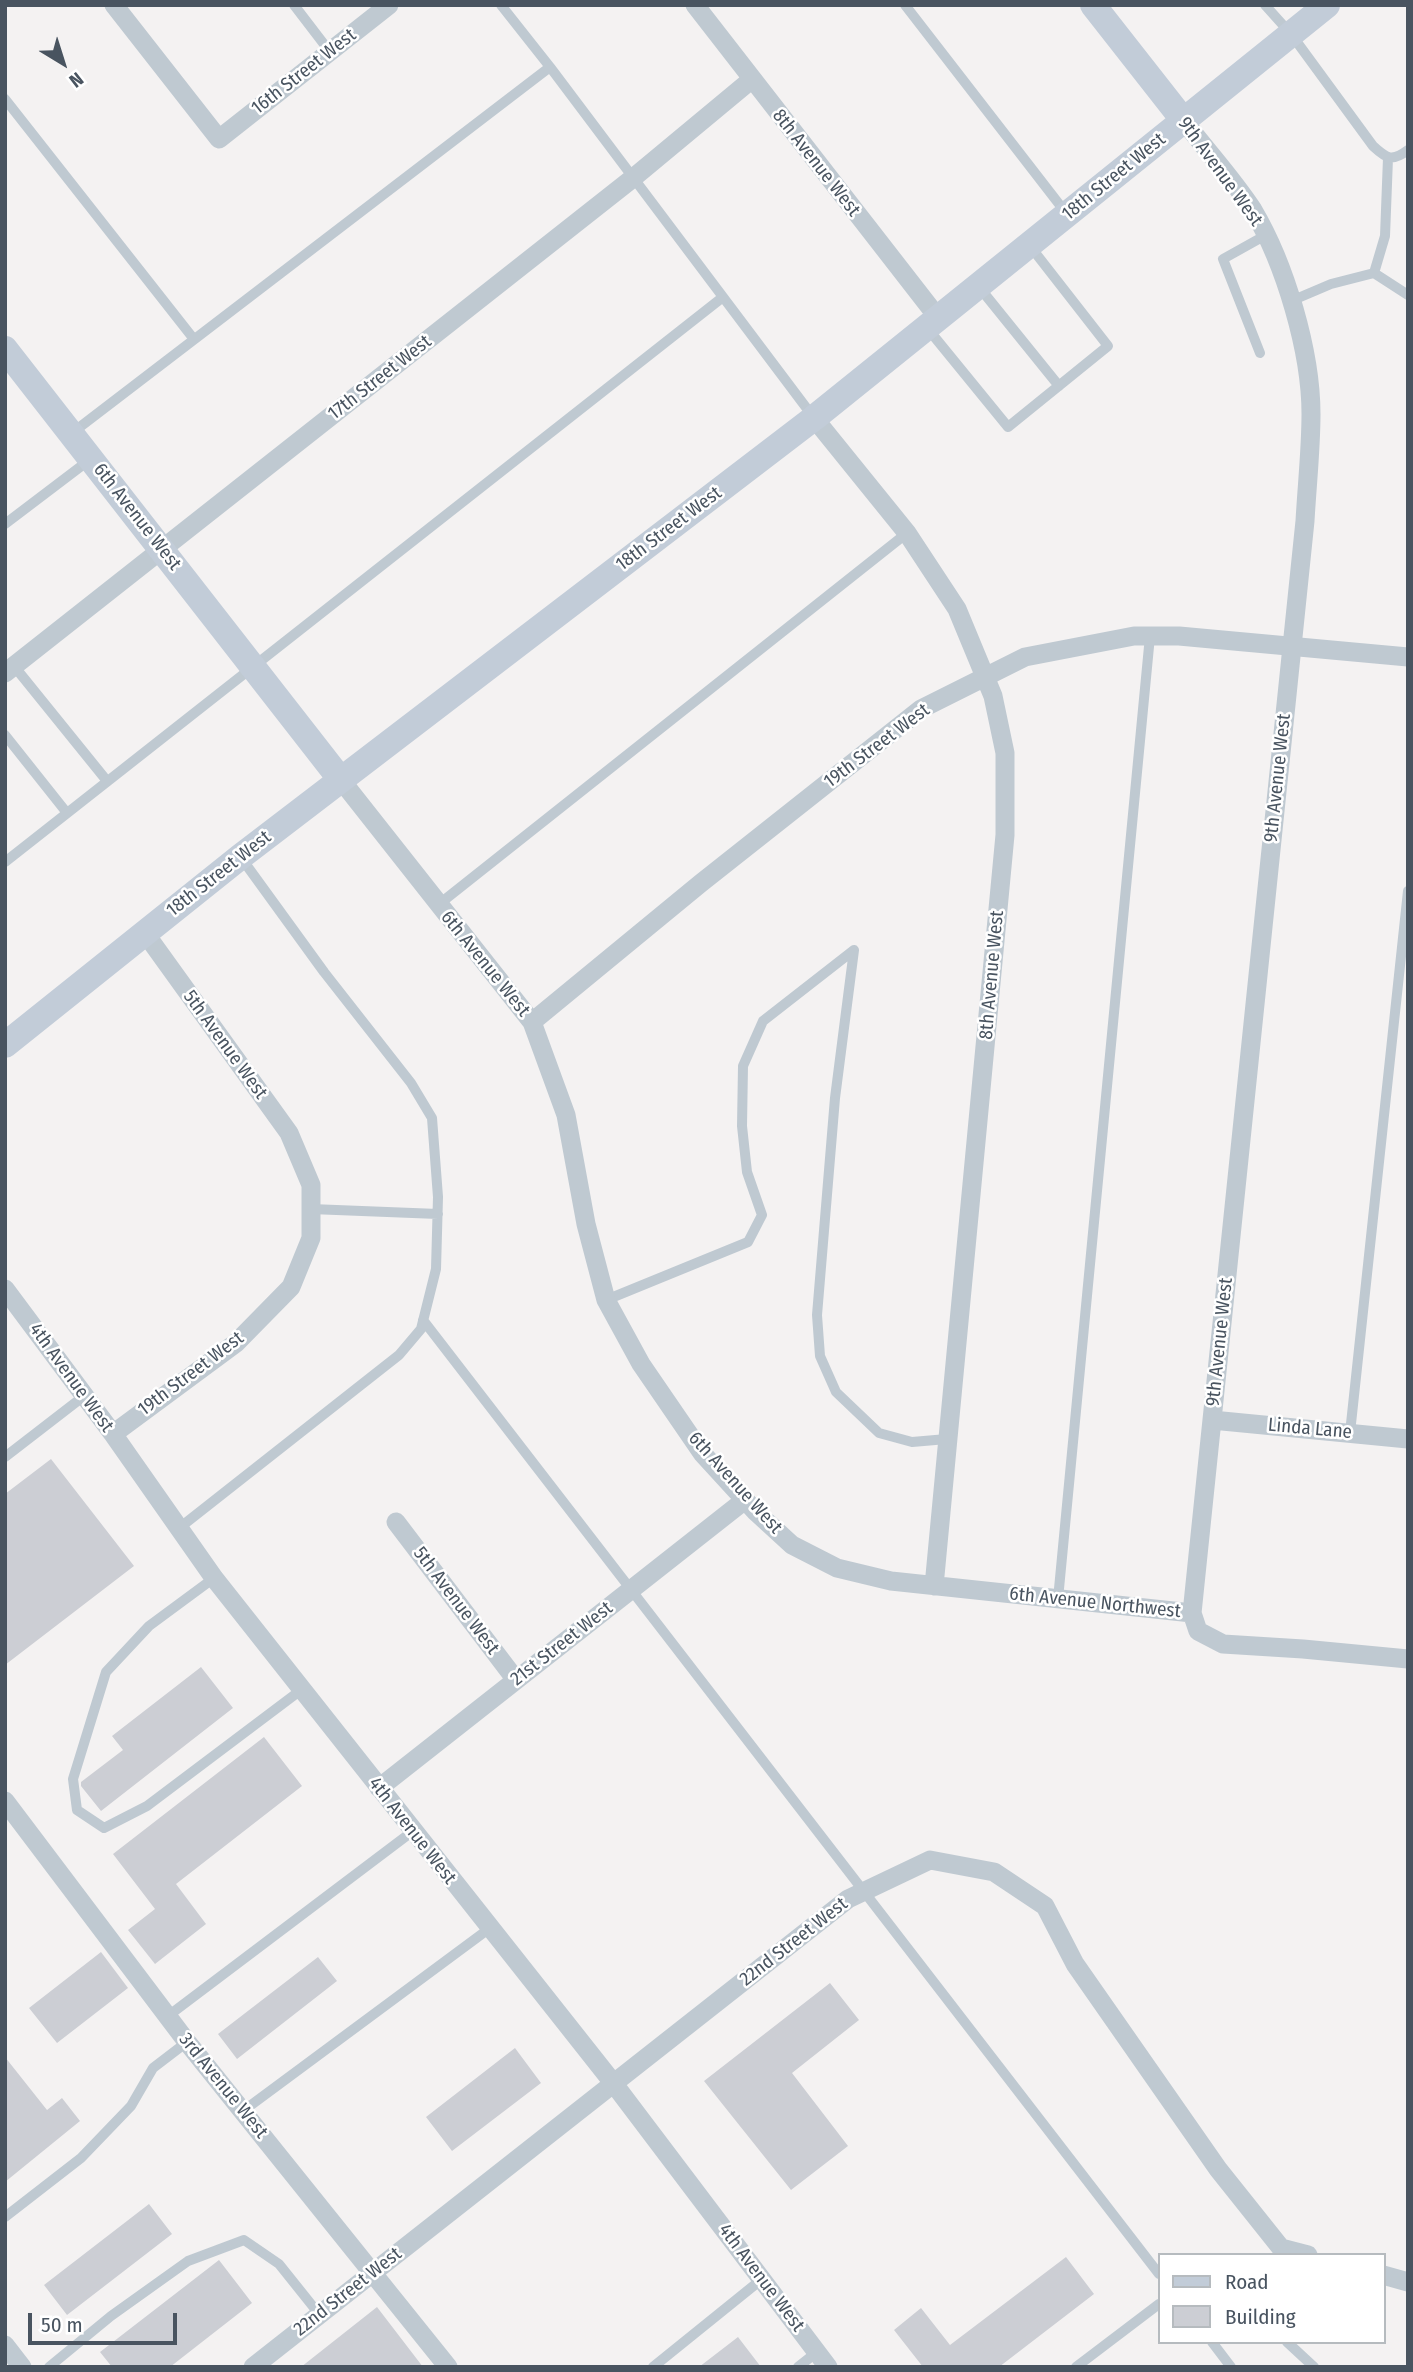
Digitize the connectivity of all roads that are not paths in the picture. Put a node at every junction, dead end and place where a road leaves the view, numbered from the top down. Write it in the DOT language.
graph roads {
  1 [pos="114,5"];
  2 [pos="294,5"];
  3 [pos="389,5"];
  4 [pos="501,5"];
  5 [pos="695,5"];
  6 [pos="905,5"];
  7 [pos="1093,5"];
  8 [pos="1265,5"];
  9 [pos="1327,5"];
  10 [pos="1291,34"];
  11 [pos="330,52"];
  12 [pos="550,66"];
  13 [pos="751,80"];
  14 [pos="5,99"];
  15 [pos="1184,121"];
  16 [pos="1408,149"];
  17 [pos="1388,158"];
  18 [pos="633,178"];
  19 [pos="1068,215"];
  20 [pos="1266,235"];
  21 [pos="1030,246"];
  22 [pos="1374,273"];
  23 [pos="979,286"];
  24 [pos="1408,295"];
  25 [pos="723,296"];
  26 [pos="1291,301"];
  27 [pos="933,323"];
  28 [pos="193,338"];
  29 [pos="5,349"];
  30 [pos="1259,353"];
  31 [pos="1059,386"];
  32 [pos="814,418"];
  33 [pos="71,433"];
  34 [pos="91,458"];
  35 [pos="5,524"];
  36 [pos="907,533"];
  37 [pos="162,549"];
  38 [pos="1150,636"];
  39 [pos="1292,646"];
  40 [pos="1408,657"];
  41 [pos="252,666"];
  42 [pos="10,669"];
  43 [pos="985,677"];
  44 [pos="5,735"];
  45 [pos="341,780"];
  46 [pos="107,781"];
  47 [pos="67,813"];
  48 [pos="240,857"];
  49 [pos="5,862"];
  50 [pos="1408,891"];
  51 [pos="438,905"];
  52 [pos="145,933"];
  53 [pos="532,1022"];
  54 [pos="5,1045"];
  55 [pos="300,1159"];
  56 [pos="312,1209"];
  57 [pos="438,1214"];
  58 [pos="5,1289"];
  59 [pos="606,1300"];
  60 [pos="424,1320"];
  61 [pos="84,1396"];
  62 [pos="1212,1420"];
  63 [pos="1350,1433"];
  64 [pos="113,1434"];
  65 [pos="1408,1439"];
  66 [pos="947,1440"];
  67 [pos="5,1457"];
  68 [pos="745,1500"];
  69 [pos="396,1522"];
  70 [pos="178,1529"];
  71 [pos="214,1578"];
  72 [pos="934,1586"];
  73 [pos="631,1590"];
  74 [pos="1058,1599"];
  75 [pos="1192,1614"];
  76 [pos="1408,1659"];
  77 [pos="516,1680"];
  78 [pos="301,1690"];
  79 [pos="379,1788"];
  80 [pos="5,1801"];
  81 [pos="413,1832"];
  82 [pos="865,1891"];
  83 [pos="489,1928"];
  84 [pos="168,2017"];
  85 [pos="187,2042"];
  86 [pos="614,2084"];
  87 [pos="243,2112"];
  88 [pos="5,2217"];
  89 [pos="1281,2251"];
  90 [pos="373,2271"];
  91 [pos="1158,2273"];
  92 [pos="1385,2276"];
  93 [pos="762,2279"];
  94 [pos="1408,2282"];
  95 [pos="1158,2305"];
  96 [pos="320,2314"];
  97 [pos="1214,2344"];
  98 [pos="1289,2344"];
  99 [pos="5,2345"];
  100 [pos="822,2359"];
  101 [pos="23,2367"];
  102 [pos="49,2367"];
  103 [pos="253,2367"];
  104 [pos="448,2367"];
  105 [pos="653,2367"];
  106 [pos="798,2367"];
  107 [pos="1076,2367"];
  108 [pos="1231,2367"];
  109 [pos="1314,2367"];
  1 -- 11 [label="street, 16th Street West"];
  2 -- 11 [label="lane"];
  3 -- 11 [label="street, 16th Street West"];
  4 -- 12 [label="lane"];
  5 -- 13 [label="street, 8th Avenue West"];
  6 -- 19 [label="lane"];
  7 -- 15 [label="street, 9th Avenue West"];
  8 -- 10 [label="lane"];
  9 -- 10 [label="street, 18th Street West"];
  10 -- 15 [label="street, 18th Street West"];
  10 -- 17 [label="lane"];
  12 -- 18 [label="lane"];
  12 -- 28 [label="lane"];
  13 -- 18 [label="street, 17th Street West"];
  13 -- 27 [label="street, 8th Avenue West"];
  14 -- 28 [label="lane"];
  15 -- 19 [label="street, 18th Street West"];
  15 -- 20 [label="street, 9th Avenue West"];
  16 -- 17 [label="lane"];
  17 -- 22 [label="lane"];
  18 -- 25 [label="lane"];
  18 -- 37 [label="street, 17th Street West"];
  19 -- 21 [label="street, 18th Street West"];
  20 -- 26 [label="street, 9th Avenue West"];
  20 -- 30 [label="lane"];
  21 -- 23 [label="street, 18th Street West"];
  21 -- 31 [label="lane"];
  22 -- 24 [label="lane"];
  22 -- 26 [label="lane"];
  23 -- 27 [label="street, 18th Street West"];
  23 -- 31 [label="lane"];
  25 -- 32 [label="lane"];
  25 -- 41 [label="lane"];
  26 -- 39 [label="street, 9th Avenue West"];
  27 -- 31 [label="lane"];
  27 -- 32 [label="street, 18th Street West"];
  28 -- 33 [label="lane"];
  29 -- 33 [label="street, 6th Avenue West"];
  32 -- 36 [label="street, 8th Avenue West"];
  32 -- 45 [label="street, 18th Street West"];
  33 -- 34 [label="street, 6th Avenue West"];
  34 -- 35 [label="lane"];
  34 -- 37 [label="street, 6th Avenue West"];
  36 -- 43 [label="street, 8th Avenue West"];
  36 -- 51 [label="lane"];
  37 -- 41 [label="street, 6th Avenue West"];
  37 -- 42 [label="street, 17th Street West"];
  38 -- 39 [label="street, 19th Street West"];
  38 -- 43 [label="street, 19th Street West"];
  38 -- 74 [label="lane"];
  39 -- 40 [label="street, 19th Street West"];
  39 -- 62 [label="street, 9th Avenue West"];
  41 -- 45 [label="street, 6th Avenue West"];
  41 -- 46 [label="lane"];
  42 -- 46 [label="lane"];
  43 -- 53 [label="street, 19th Street West"];
  43 -- 66 [label="street, 8th Avenue West"];
  44 -- 47 [label="lane"];
  45 -- 48 [label="street, 18th Street West"];
  45 -- 51 [label="street, 6th Avenue West"];
  46 -- 47 [label="lane"];
  47 -- 49 [label="lane"];
  48 -- 52 [label="street, 18th Street West"];
  48 -- 57 [label="lane"];
  50 -- 63 [label="lane"];
  51 -- 53 [label="street, 6th Avenue West"];
  52 -- 54 [label="street, 18th Street West"];
  52 -- 55 [label="street, 5th Avenue West"];
  53 -- 59 [label="street, 6th Avenue West"];
  55 -- 56 [label="street, 19th Street West"];
  56 -- 57 [label="lane"];
  56 -- 64 [label="street, 19th Street West"];
  57 -- 60 [label="lane"];
  58 -- 61 [label="street, 4th Avenue West"];
  59 -- 66 [label="lane"];
  59 -- 68 [label="street, 6th Avenue West"];
  60 -- 70 [label="lane"];
  60 -- 73 [label="lane"];
  61 -- 64 [label="street, 4th Avenue West"];
  61 -- 67 [label="lane"];
  62 -- 63 [label="street, Linda Lane"];
  62 -- 75 [label="street, 9th Avenue West"];
  63 -- 65 [label="street, Linda Lane"];
  64 -- 70 [label="street, 4th Avenue West"];
  66 -- 72 [label="street, 8th Avenue West"];
  68 -- 72 [label="street, 6th Avenue West"];
  68 -- 73 [label="street, 21st Street West"];
  69 -- 77 [label="street, 5th Avenue West"];
  70 -- 71 [label="street, 4th Avenue West"];
  71 -- 78 [label="street, 4th Avenue West"];
  71 -- 78 [label="lane"];
  72 -- 74 [label="street, 6th Avenue Northwest"];
  73 -- 77 [label="street, 21st Street West"];
  73 -- 82 [label="lane"];
  74 -- 75 [label="street, 6th Avenue Northwest"];
  75 -- 76 [label="street, 6th Avenue Northwest"];
  77 -- 79 [label="street, 21st Street West"];
  78 -- 79 [label="street, 4th Avenue West"];
  79 -- 81 [label="street, 4th Avenue West"];
  80 -- 84 [label="street, 3rd Avenue West"];
  81 -- 83 [label="street, 4th Avenue West"];
  81 -- 84 [label="lane"];
  82 -- 86 [label="street, 22nd Street West"];
  82 -- 89 [label="street, 22nd Street West"];
  82 -- 91 [label="lane"];
  83 -- 86 [label="street, 4th Avenue West"];
  83 -- 87 [label="lane"];
  84 -- 85 [label="street, 3rd Avenue West"];
  85 -- 87 [label="street, 3rd Avenue West"];
  85 -- 88 [label="lane"];
  86 -- 90 [label="street, 22nd Street West"];
  86 -- 93 [label="street, 4th Avenue West"];
  87 -- 90 [label="street, 3rd Avenue West"];
  90 -- 96 [label="street, 22nd Street West"];
  90 -- 104 [label="street, 3rd Avenue West"];
  92 -- 94 [label="street"];
  93 -- 100 [label="street, 4th Avenue West"];
  93 -- 105 [label="lane"];
  95 -- 107 [label="lane"];
  96 -- 102 [label="lane"];
  96 -- 103 [label="street, 22nd Street West"];
  97 -- 108 [label="lane"];
  98 -- 109 [label="lane"];
  99 -- 101 [label="street"];
  100 -- 106 [label="lane"];
}
